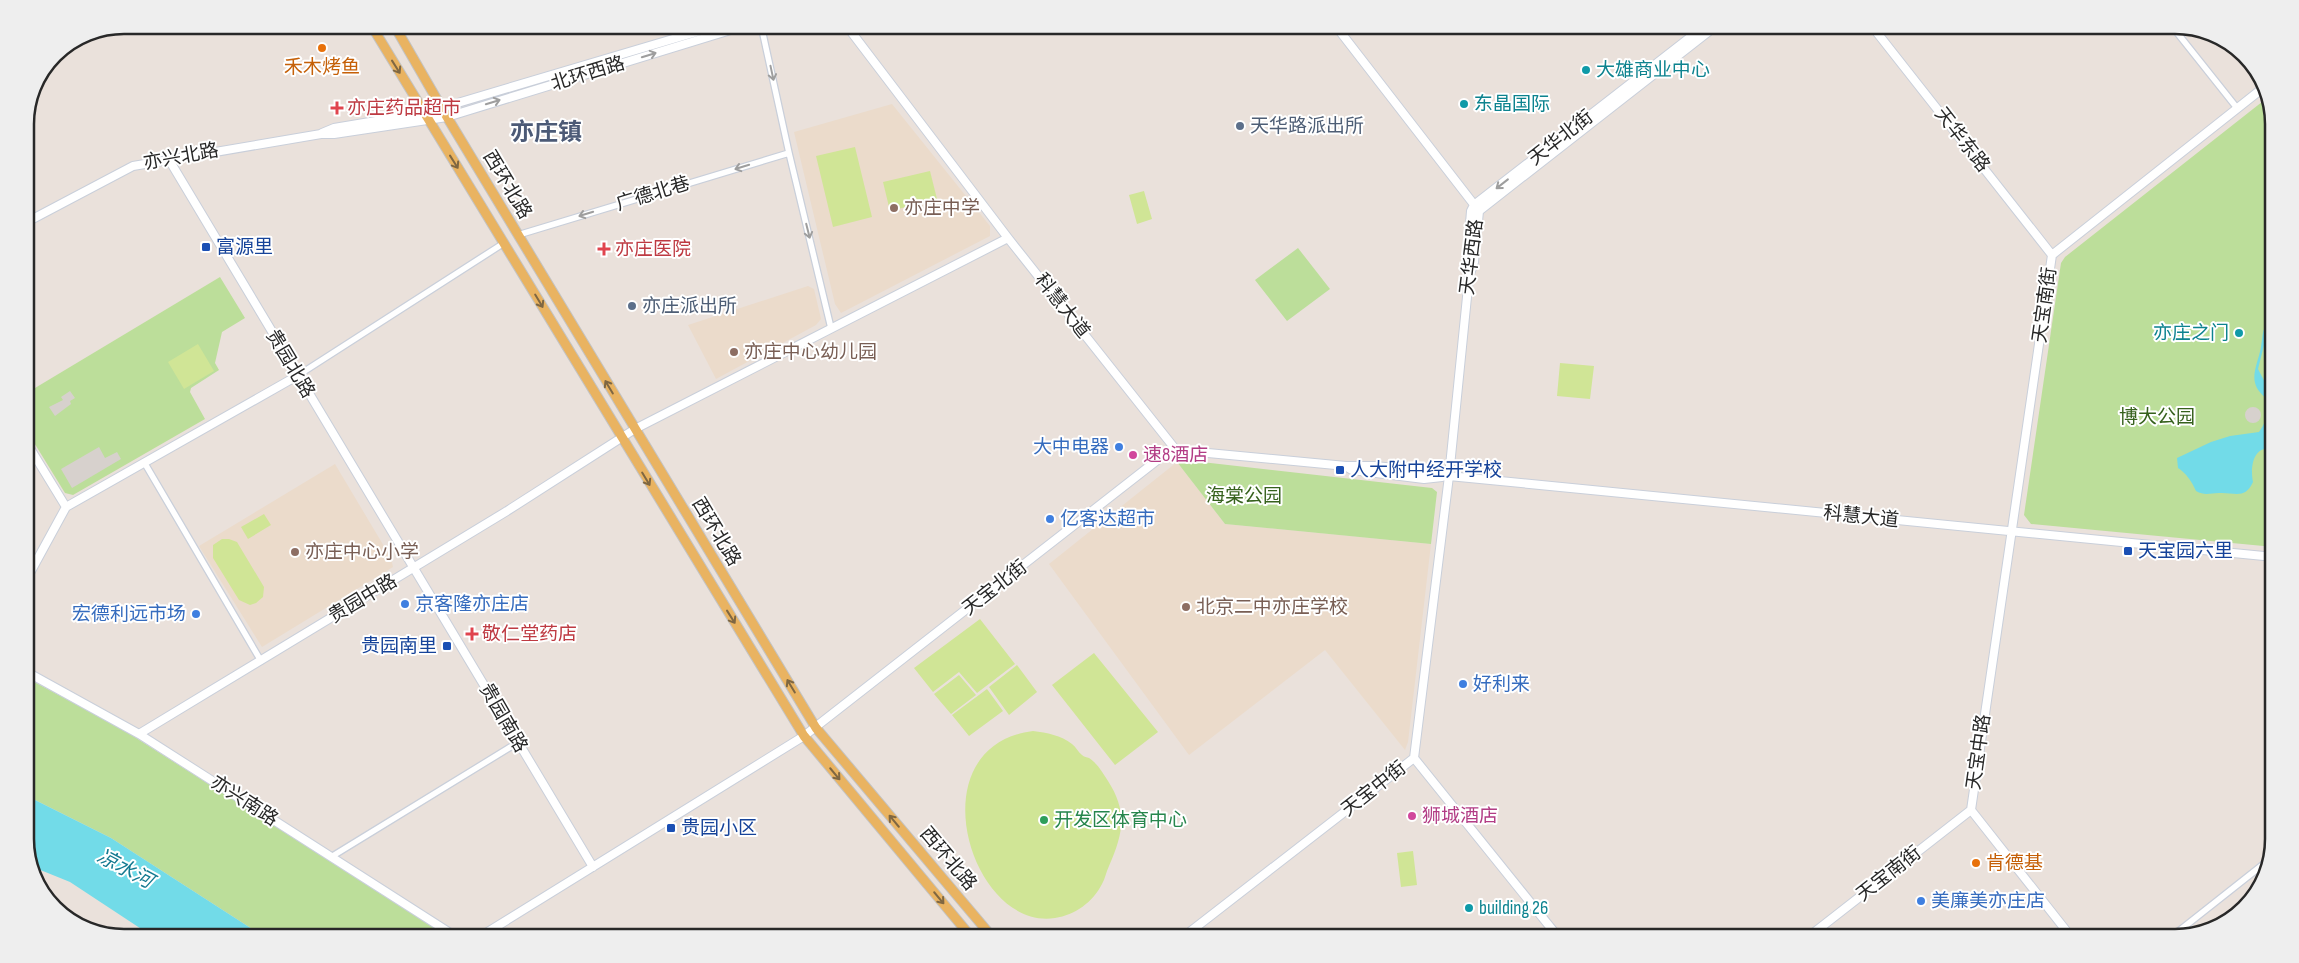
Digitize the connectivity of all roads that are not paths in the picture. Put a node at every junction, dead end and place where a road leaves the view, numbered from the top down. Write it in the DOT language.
graph roads {
  1 [pos="375,34"];
  2 [pos="399,34"];
  3 [pos="690,34"];
  4 [pos="718,34"];
  5 [pos="763,34"];
  6 [pos="853,34"];
  7 [pos="1342,34"];
  8 [pos="1695,34"];
  9 [pos="1705,34"];
  10 [pos="1878,34"];
  11 [pos="2178,34"];
  12 [pos="2259,91"];
  13 [pos="442,108"];
  14 [pos="2237,108"];
  15 [pos="426,117"];
  16 [pos="447,117"];
  17 [pos="789,153"];
  18 [pos="168,158"];
  19 [pos="1477,208"];
  20 [pos="34,218"];
  21 [pos="518,235"];
  22 [pos="1008,238"];
  23 [pos="504,243"];
  24 [pos="2052,255"];
  25 [pos="832,328"];
  26 [pos="296,376"];
  27 [pos="635,428"];
  28 [pos="621,437"];
  29 [pos="1176,450"];
  30 [pos="34,455"];
  31 [pos="144,462"];
  32 [pos="1449,476"];
  33 [pos="66,507"];
  34 [pos="2012,532"];
  35 [pos="2265,556"];
  36 [pos="34,566"];
  37 [pos="414,568"];
  38 [pos="261,661"];
  39 [pos="34,676"];
  40 [pos="816,728"];
  41 [pos="138,734"];
  42 [pos="804,736"];
  43 [pos="517,743"];
  44 [pos="1414,758"];
  45 [pos="1971,810"];
  46 [pos="330,857"];
  47 [pos="2261,866"];
  48 [pos="593,867"];
  49 [pos="2182,928"];
  50 [pos="444,929"];
  51 [pos="493,929"];
  52 [pos="965,929"];
  53 [pos="986,929"];
  54 [pos="1194,929"];
  55 [pos="1552,929"];
  56 [pos="1819,929"];
  57 [pos="2065,929"];
  1 -- 15 [label="main road, 西环北路, one-way"];
  2 -- 13 [label="main road, 西环北路"];
  3 -- 13 [label="street, 北环西路"];
  16 -- 4 [label="street, 北环西路, one-way"];
  5 -- 17 [label="street, one-way"];
  6 -- 22 [label="street, 科慧大道"];
  7 -- 19 [label="street, 天华西路"];
  8 -- 19 [label="street, 天华北街, one-way"];
  9 -- 19 [label="street, 天华北街"];
  10 -- 24 [label="street, 天华东路"];
  11 -- 14 [label="street"];
  12 -- 14 [label="street, 天宝南街"];
  13 -- 15 [label="street, 北环西路"];
  13 -- 16 [label="main road, 西环北路"];
  14 -- 24 [label="street, 天宝南街"];
  15 -- 16 [label="street, 北环西路"];
  15 -- 18 [label="street, 亦兴北路"];
  15 -- 23 [label="main road, 西环北路, one-way"];
  16 -- 21 [label="main road, 西环北路"];
  17 -- 21 [label="street, 广德北巷, one-way"];
  17 -- 25 [label="street, one-way"];
  18 -- 20 [label="street, 亦兴北路"];
  18 -- 26 [label="street, 贵园北路"];
  19 -- 32 [label="street, 天华西路"];
  27 -- 21 [label="main road, 西环北路, one-way"];
  22 -- 25 [label="street, 贵园中路"];
  22 -- 29 [label="street, 科慧大道"];
  23 -- 26 [label="street"];
  23 -- 28 [label="main road, 西环北路, one-way"];
  24 -- 34 [label="street, 天宝南街"];
  25 -- 27 [label="street, 贵园中路"];
  26 -- 31 [label="street"];
  26 -- 37 [label="street, 贵园北路"];
  27 -- 28 [label="street, 贵园中路"];
  40 -- 27 [label="main road, 西环北路, one-way"];
  28 -- 37 [label="street, 贵园中路"];
  28 -- 42 [label="main road, 西环北路, one-way"];
  29 -- 32 [label="street, 科慧大道"];
  29 -- 40 [label="street, 天宝北街"];
  30 -- 33 [label="street"];
  31 -- 33 [label="street"];
  31 -- 38 [label="street"];
  32 -- 34 [label="street, 科慧大道"];
  32 -- 44 [label="street, 天宝中街"];
  33 -- 36 [label="street"];
  34 -- 35 [label="street, 科慧大道"];
  34 -- 45 [label="street, 天宝中路"];
  37 -- 38 [label="street, 贵园中路"];
  37 -- 43 [label="street, 贵园南路"];
  38 -- 41 [label="street, 贵园中路"];
  39 -- 41 [label="street, 亦兴南路"];
  40 -- 42 [label="street, 天宝北街"];
  53 -- 40 [label="main road, 西环北路, one-way"];
  41 -- 46 [label="street, 亦兴南路"];
  42 -- 48 [label="street, 天宝北街"];
  42 -- 52 [label="main road, 西环北路, one-way"];
  43 -- 46 [label="street"];
  43 -- 48 [label="street, 贵园南路"];
  44 -- 54 [label="street, 天宝中街"];
  44 -- 55 [label="street"];
  45 -- 56 [label="street, 天宝南街"];
  45 -- 57 [label="street, 天宝中路"];
  46 -- 50 [label="street, 亦兴南路"];
  47 -- 49 [label="street"];
  48 -- 51 [label="street, 天宝北街"];
}
